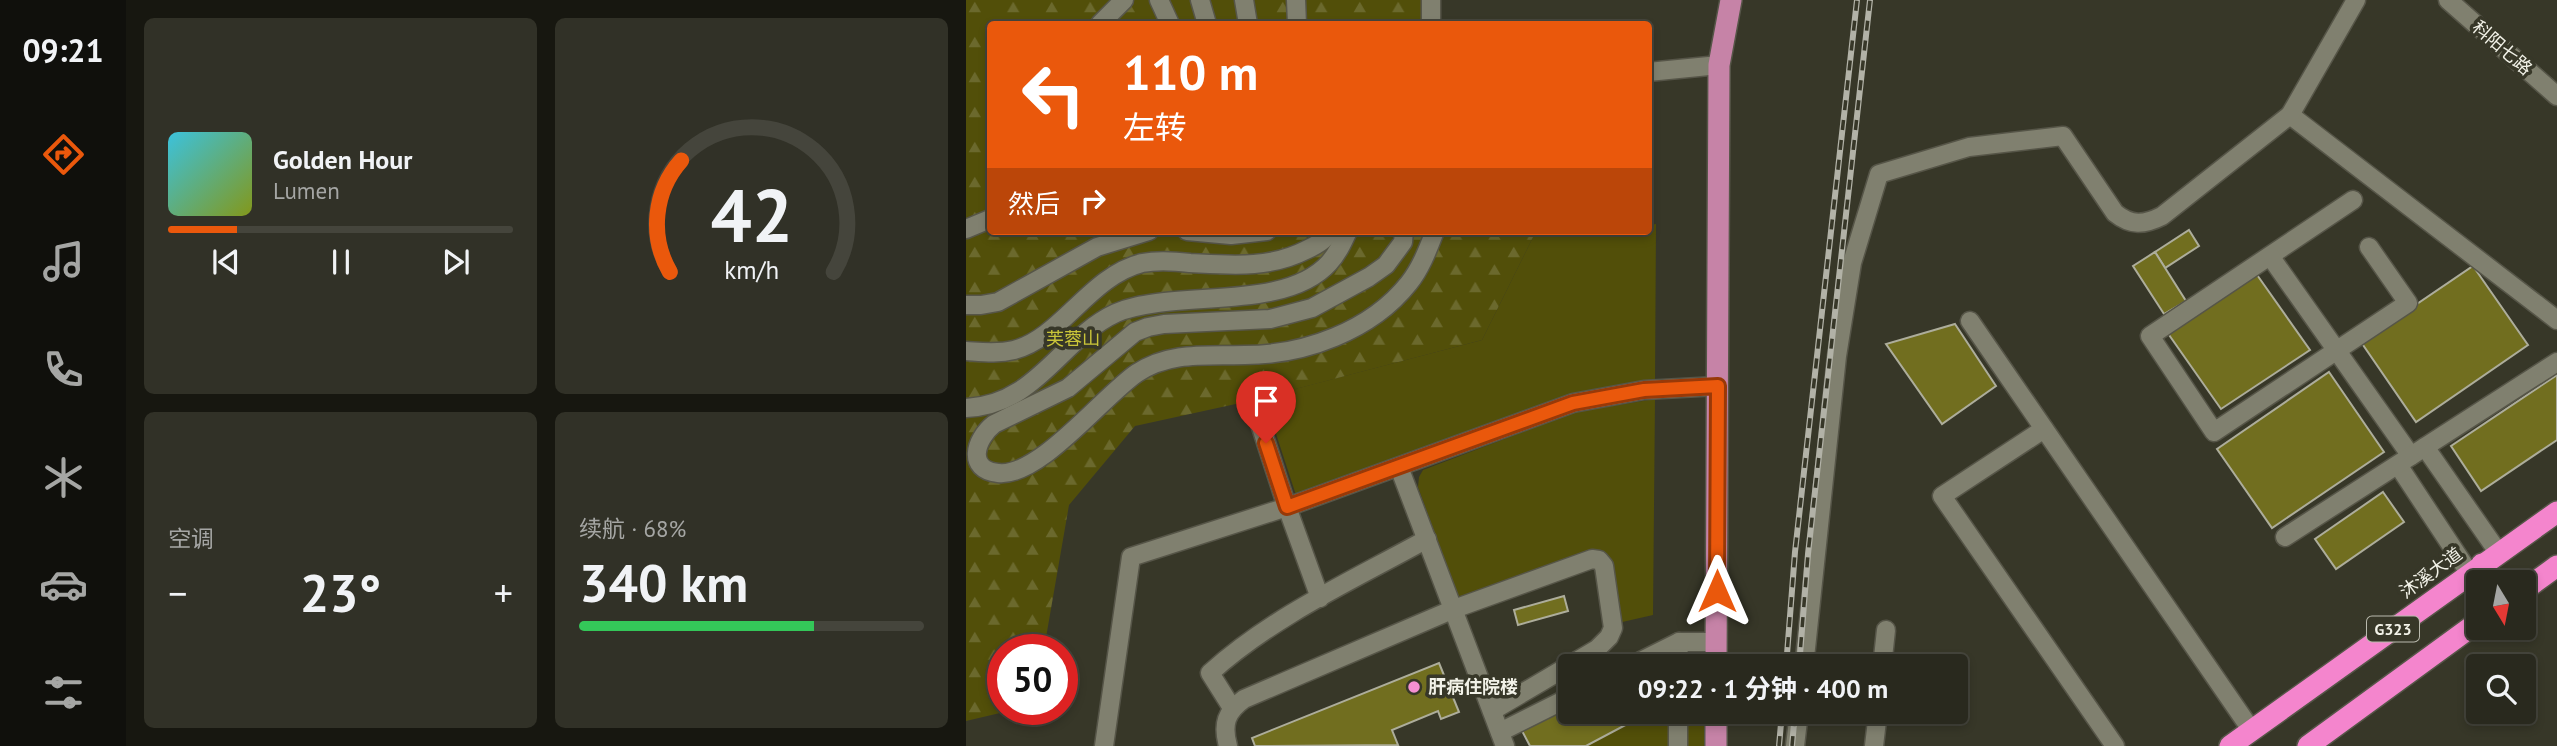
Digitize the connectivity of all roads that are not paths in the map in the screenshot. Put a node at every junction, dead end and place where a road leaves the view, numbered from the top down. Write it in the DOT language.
graph roads {
  1 [pos="1124,0"];
  2 [pos="1159,0"];
  3 [pos="1200,0"];
  4 [pos="1244,0"];
  5 [pos="1296,0"];
  6 [pos="1431,0"];
  7 [pos="1731,0"];
  8 [pos="2356,0"];
  9 [pos="2448,0"];
  10 [pos="1103,21"];
  11 [pos="1169,21"];
  12 [pos="1206,21"];
  13 [pos="1248,21"];
  14 [pos="1297,21"];
  15 [pos="1431,21"];
  16 [pos="1719,65"];
  17 [pos="1652,72"];
  18 [pos="2557,96"];
  19 [pos="2290,115"];
  20 [pos="2353,200"];
  21 [pos="987,220"];
  22 [pos="966,229"];
  23 [pos="1133,235"];
  24 [pos="1320,235"];
  25 [pos="1347,235"];
  26 [pos="1404,235"];
  27 [pos="1433,235"];
  28 [pos="2369,247"];
  29 [pos="2270,256"];
  30 [pos="966,305"];
  31 [pos="2557,320"];
  32 [pos="1970,321"];
  33 [pos="966,351"];
  34 [pos="2337,351"];
  35 [pos="2557,362"];
  36 [pos="1718,386"];
  37 [pos="966,408"];
  38 [pos="1259,421"];
  39 [pos="2045,429"];
  40 [pos="2411,456"];
  41 [pos="1399,467"];
  42 [pos="1287,507"];
  43 [pos="2557,512"];
  44 [pos="2285,537"];
  45 [pos="1427,539"];
  46 [pos="2483,563"];
  47 [pos="2557,566"];
  48 [pos="2487,570"];
  49 [pos="2536,581"];
  50 [pos="1320,598"];
  51 [pos="1454,609"];
  52 [pos="1886,630"];
  53 [pos="2466,631"];
  54 [pos="1679,642"];
  55 [pos="1716,642"];
  56 [pos="1655,654"];
  57 [pos="1679,654"];
  58 [pos="1716,654"];
  59 [pos="1805,654"];
  60 [pos="1883,654"];
  61 [pos="1558,705"];
  62 [pos="1232,708"];
  63 [pos="1492,711"];
  64 [pos="1678,724"];
  65 [pos="1716,724"];
  66 [pos="1797,724"];
  67 [pos="1877,724"];
  68 [pos="2252,732"];
  69 [pos="1503,739"];
  70 [pos="1104,746"];
  71 [pos="1228,746"];
  72 [pos="1678,746"];
  73 [pos="1716,746"];
  74 [pos="1795,746"];
  75 [pos="1874,746"];
  76 [pos="2115,746"];
  77 [pos="2230,746"];
  78 [pos="2308,746"];
  1 -- 10 [label="street"];
  2 -- 11 [label="street"];
  3 -- 12 [label="street"];
  4 -- 13 [label="street"];
  5 -- 14 [label="street"];
  6 -- 15 [label="street"];
  7 -- 16 [label="main road"];
  8 -- 19 [label="street"];
  9 -- 18 [label="street, 科阳七路"];
  16 -- 17 [label="street"];
  16 -- 36 [label="main road"];
  19 -- 31 [label="street"];
  19 -- 59 [label="street"];
  20 -- 29 [label="street"];
  21 -- 22 [label="street"];
  23 -- 30 [label="street"];
  24 -- 33 [label="street"];
  25 -- 37 [label="street"];
  26 -- 27 [label="street"];
  28 -- 34 [label="street"];
  29 -- 34 [label="street"];
  29 -- 34 [label="street"];
  32 -- 39 [label="street"];
  34 -- 40 [label="street"];
  35 -- 40 [label="street"];
  36 -- 41 [label="street"];
  36 -- 55 [label="main road"];
  38 -- 42 [label="street"];
  39 -- 68 [label="street"];
  39 -- 76 [label="street"];
  40 -- 44 [label="street"];
  40 -- 46 [label="street"];
  40 -- 46 [label="street"];
  41 -- 42 [label="street"];
  41 -- 45 [label="street"];
  42 -- 50 [label="street"];
  42 -- 70 [label="street"];
  43 -- 46 [label="highway, 沐溪大道 / G323"];
  45 -- 50 [label="street"];
  45 -- 51 [label="street"];
  46 -- 48 [label="highway"];
  46 -- 68 [label="highway, 沐溪大道 / G323"];
  47 -- 49 [label="highway"];
  50 -- 62 [label="street"];
  51 -- 62 [label="street"];
  51 -- 63 [label="street"];
  51 -- 63 [label="street"];
  52 -- 60 [label="street"];
  53 -- 78 [label="highway, G323"];
  54 -- 55 [label="street"];
  54 -- 56 [label="street"];
  54 -- 57 [label="street"];
  55 -- 58 [label="main road"];
  61 -- 69 [label="street"];
  62 -- 71 [label="street"];
  63 -- 69 [label="street"];
  64 -- 72 [label="street"];
  65 -- 73 [label="main road"];
  66 -- 74 [label="street"];
  67 -- 75 [label="street"];
  68 -- 77 [label="highway, 沐溪大道 / G323"];
}
